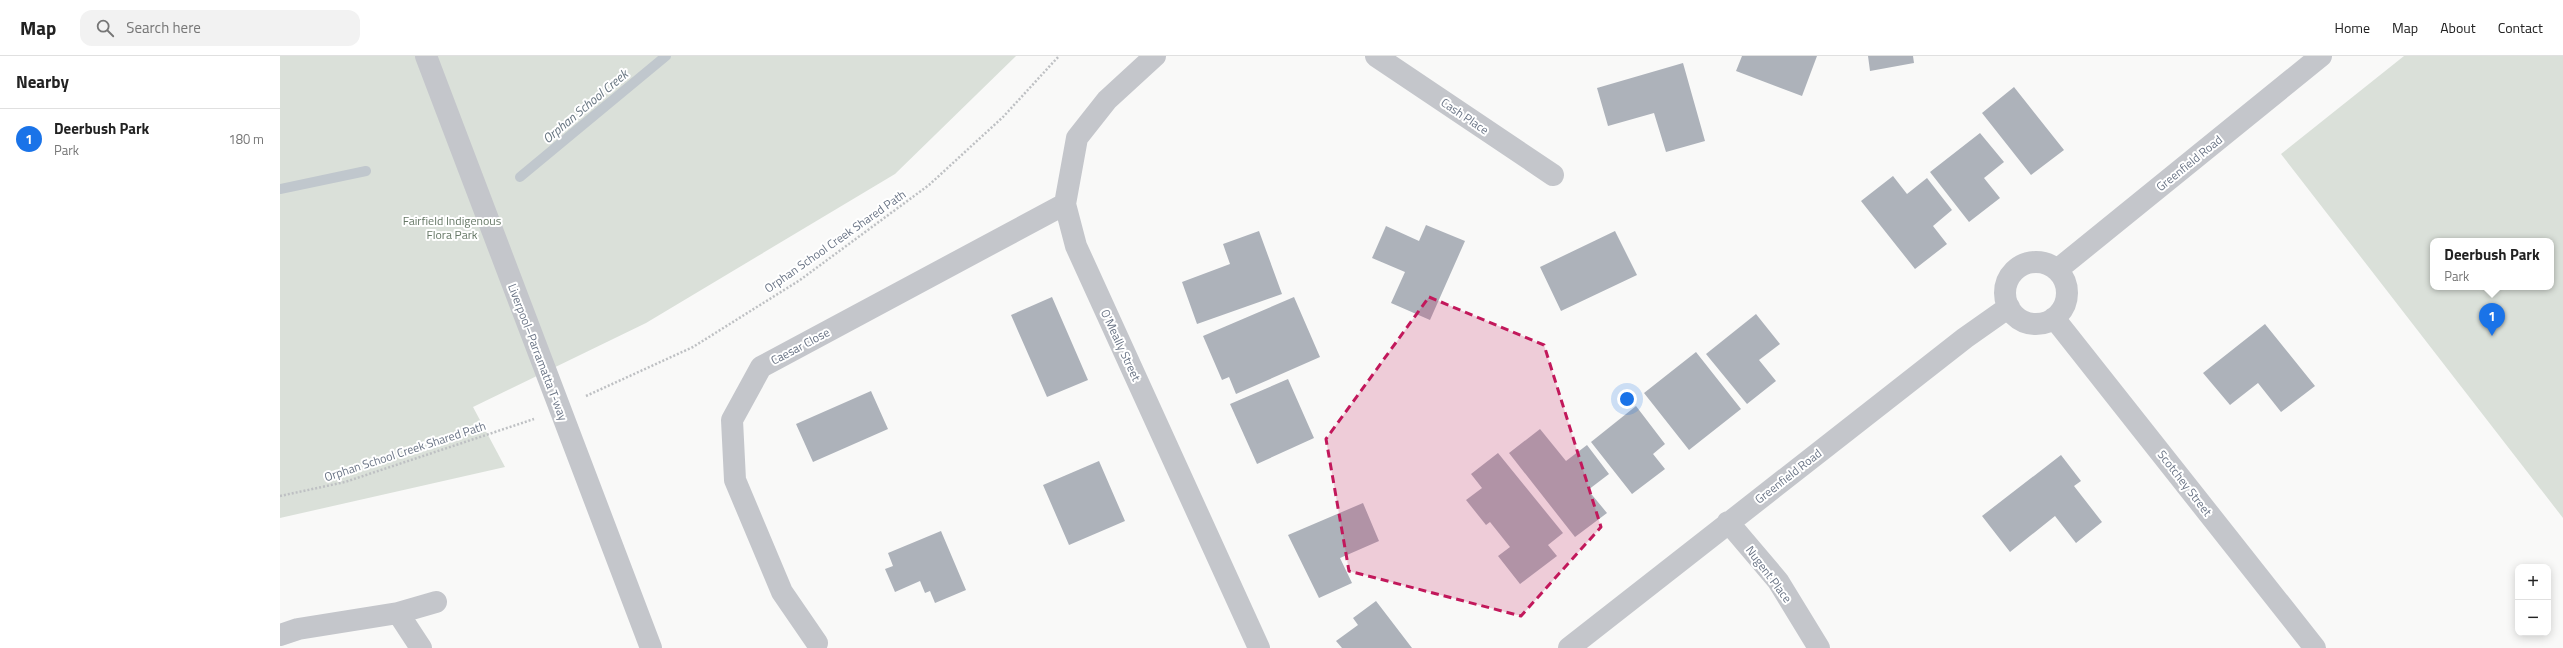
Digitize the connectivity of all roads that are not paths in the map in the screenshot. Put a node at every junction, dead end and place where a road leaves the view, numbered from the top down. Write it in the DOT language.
graph roads {
  1 [pos="426,56"];
  2 [pos="1155,56"];
  3 [pos="1376,56"];
  4 [pos="2320,56"];
  5 [pos="1553,175"];
  6 [pos="1065,204"];
  7 [pos="2056,270"];
  8 [pos="2009,307"];
  9 [pos="2054,318"];
  10 [pos="1728,522"];
  11 [pos="436,602"];
  12 [pos="398,613"];
  13 [pos="280,635"];
  14 [pos="817,643"];
  15 [pos="421,648"];
  16 [pos="651,648"];
  17 [pos="1260,648"];
  18 [pos="1569,648"];
  19 [pos="1819,648"];
  20 [pos="2315,648"];
  1 -- 16 [label="street, Liverpool–Parramatta T-way"];
  2 -- 6 [label="street, O'Meally Street"];
  3 -- 5 [label="street, Cash Place"];
  4 -- 7 [label="street, Greenfield Road"];
  6 -- 14 [label="street, Caesar Close"];
  6 -- 17 [label="street, O'Meally Street"];
  7 -- 8 [label="street"];
  7 -- 9 [label="street"];
  8 -- 9 [label="street"];
  8 -- 10 [label="street, Greenfield Road"];
  9 -- 20 [label="street, Scotchey Street"];
  10 -- 18 [label="street, Greenfield Road"];
  10 -- 19 [label="street, Nugent Place"];
  11 -- 12 [label="street"];
  12 -- 13 [label="street"];
  12 -- 15 [label="street"];
}
